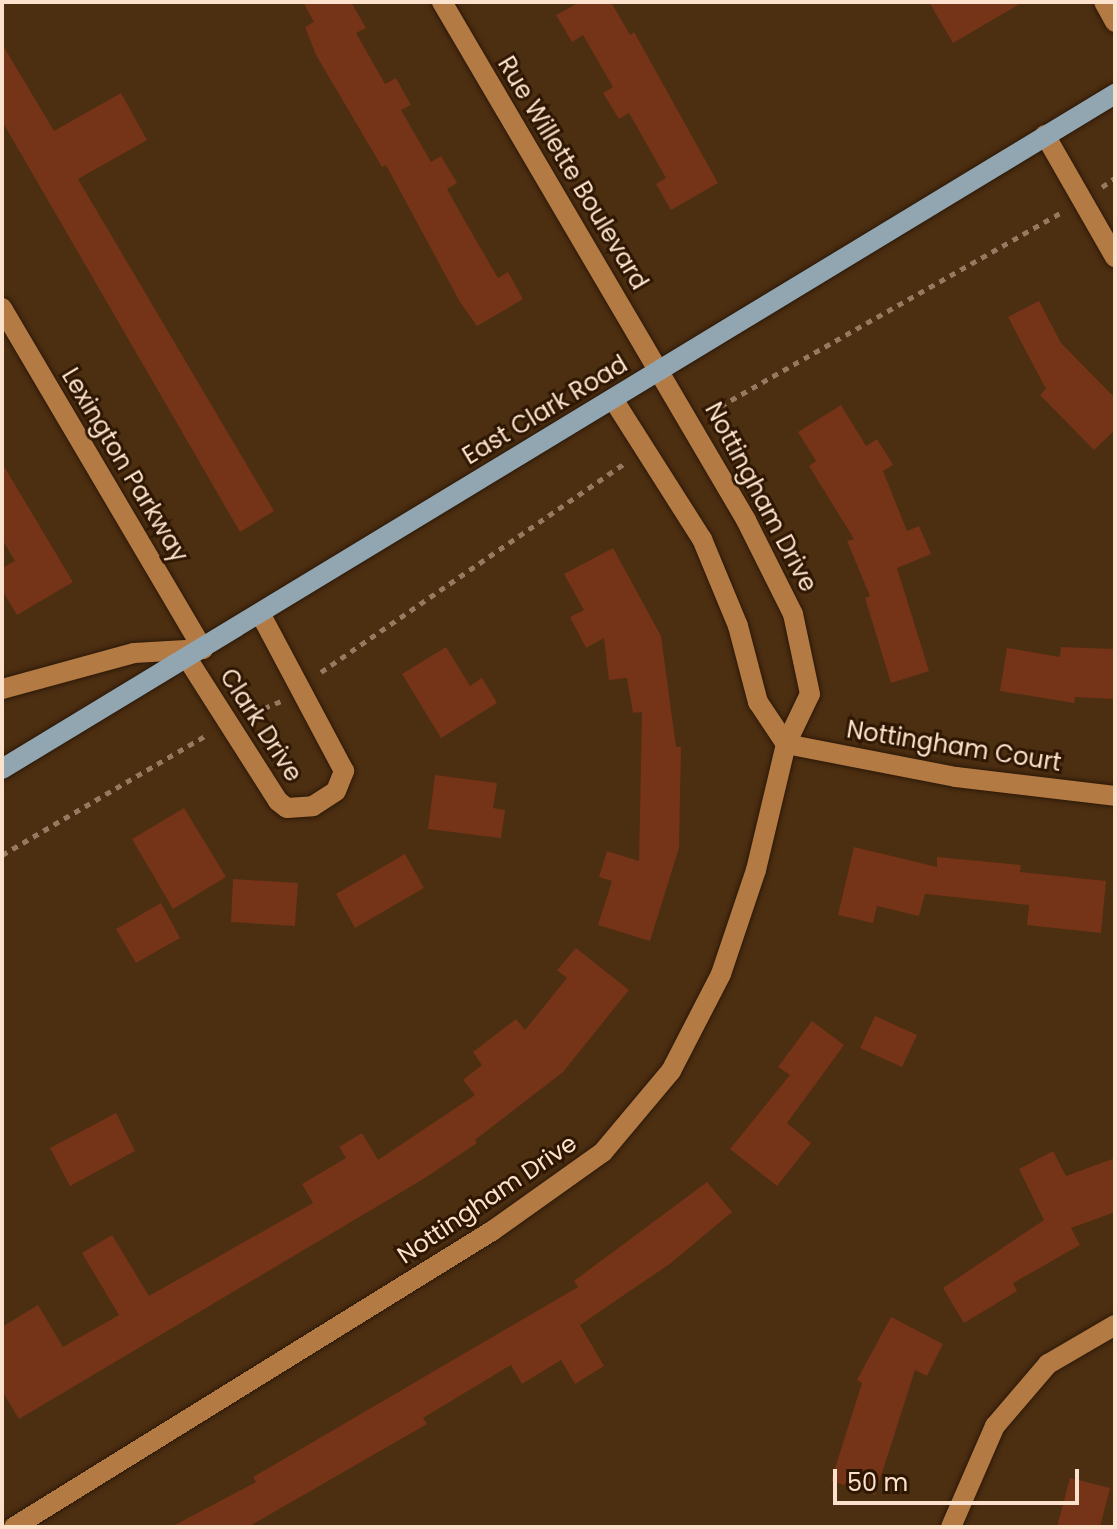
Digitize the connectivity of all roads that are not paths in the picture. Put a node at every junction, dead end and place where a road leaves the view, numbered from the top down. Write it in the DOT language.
graph roads {
  1 [pos="442,2"];
  2 [pos="1104,2"];
  3 [pos="1115,22"];
  4 [pos="1115,94"];
  5 [pos="1045,135"];
  6 [pos="1115,257"];
  7 [pos="2,308"];
  8 [pos="661,370"];
  9 [pos="613,399"];
  10 [pos="261,615"];
  11 [pos="195,653"];
  12 [pos="2,689"];
  13 [pos="786,744"];
  14 [pos="2,769"];
  15 [pos="1115,796"];
  16 [pos="1115,1325"];
  17 [pos="14,1527"];
  18 [pos="951,1527"];
  1 -- 8 [label="street, Rue Willette Boulevard"];
  2 -- 3 [label="street"];
  4 -- 5 [label="main road, East Clark Road"];
  5 -- 6 [label="street"];
  5 -- 8 [label="main road, East Clark Road"];
  7 -- 11 [label="street, Lexington Parkway"];
  8 -- 9 [label="main road, East Clark Road"];
  8 -- 13 [label="street, Nottingham Drive"];
  9 -- 10 [label="main road, East Clark Road"];
  9 -- 13 [label="street"];
  10 -- 11 [label="main road, East Clark Road"];
  10 -- 11 [label="street, Clark Drive"];
  11 -- 12 [label="street"];
  11 -- 14 [label="main road, East Clark Road"];
  13 -- 15 [label="street, Nottingham Court"];
  13 -- 17 [label="street, Nottingham Drive"];
  16 -- 18 [label="street"];
}
